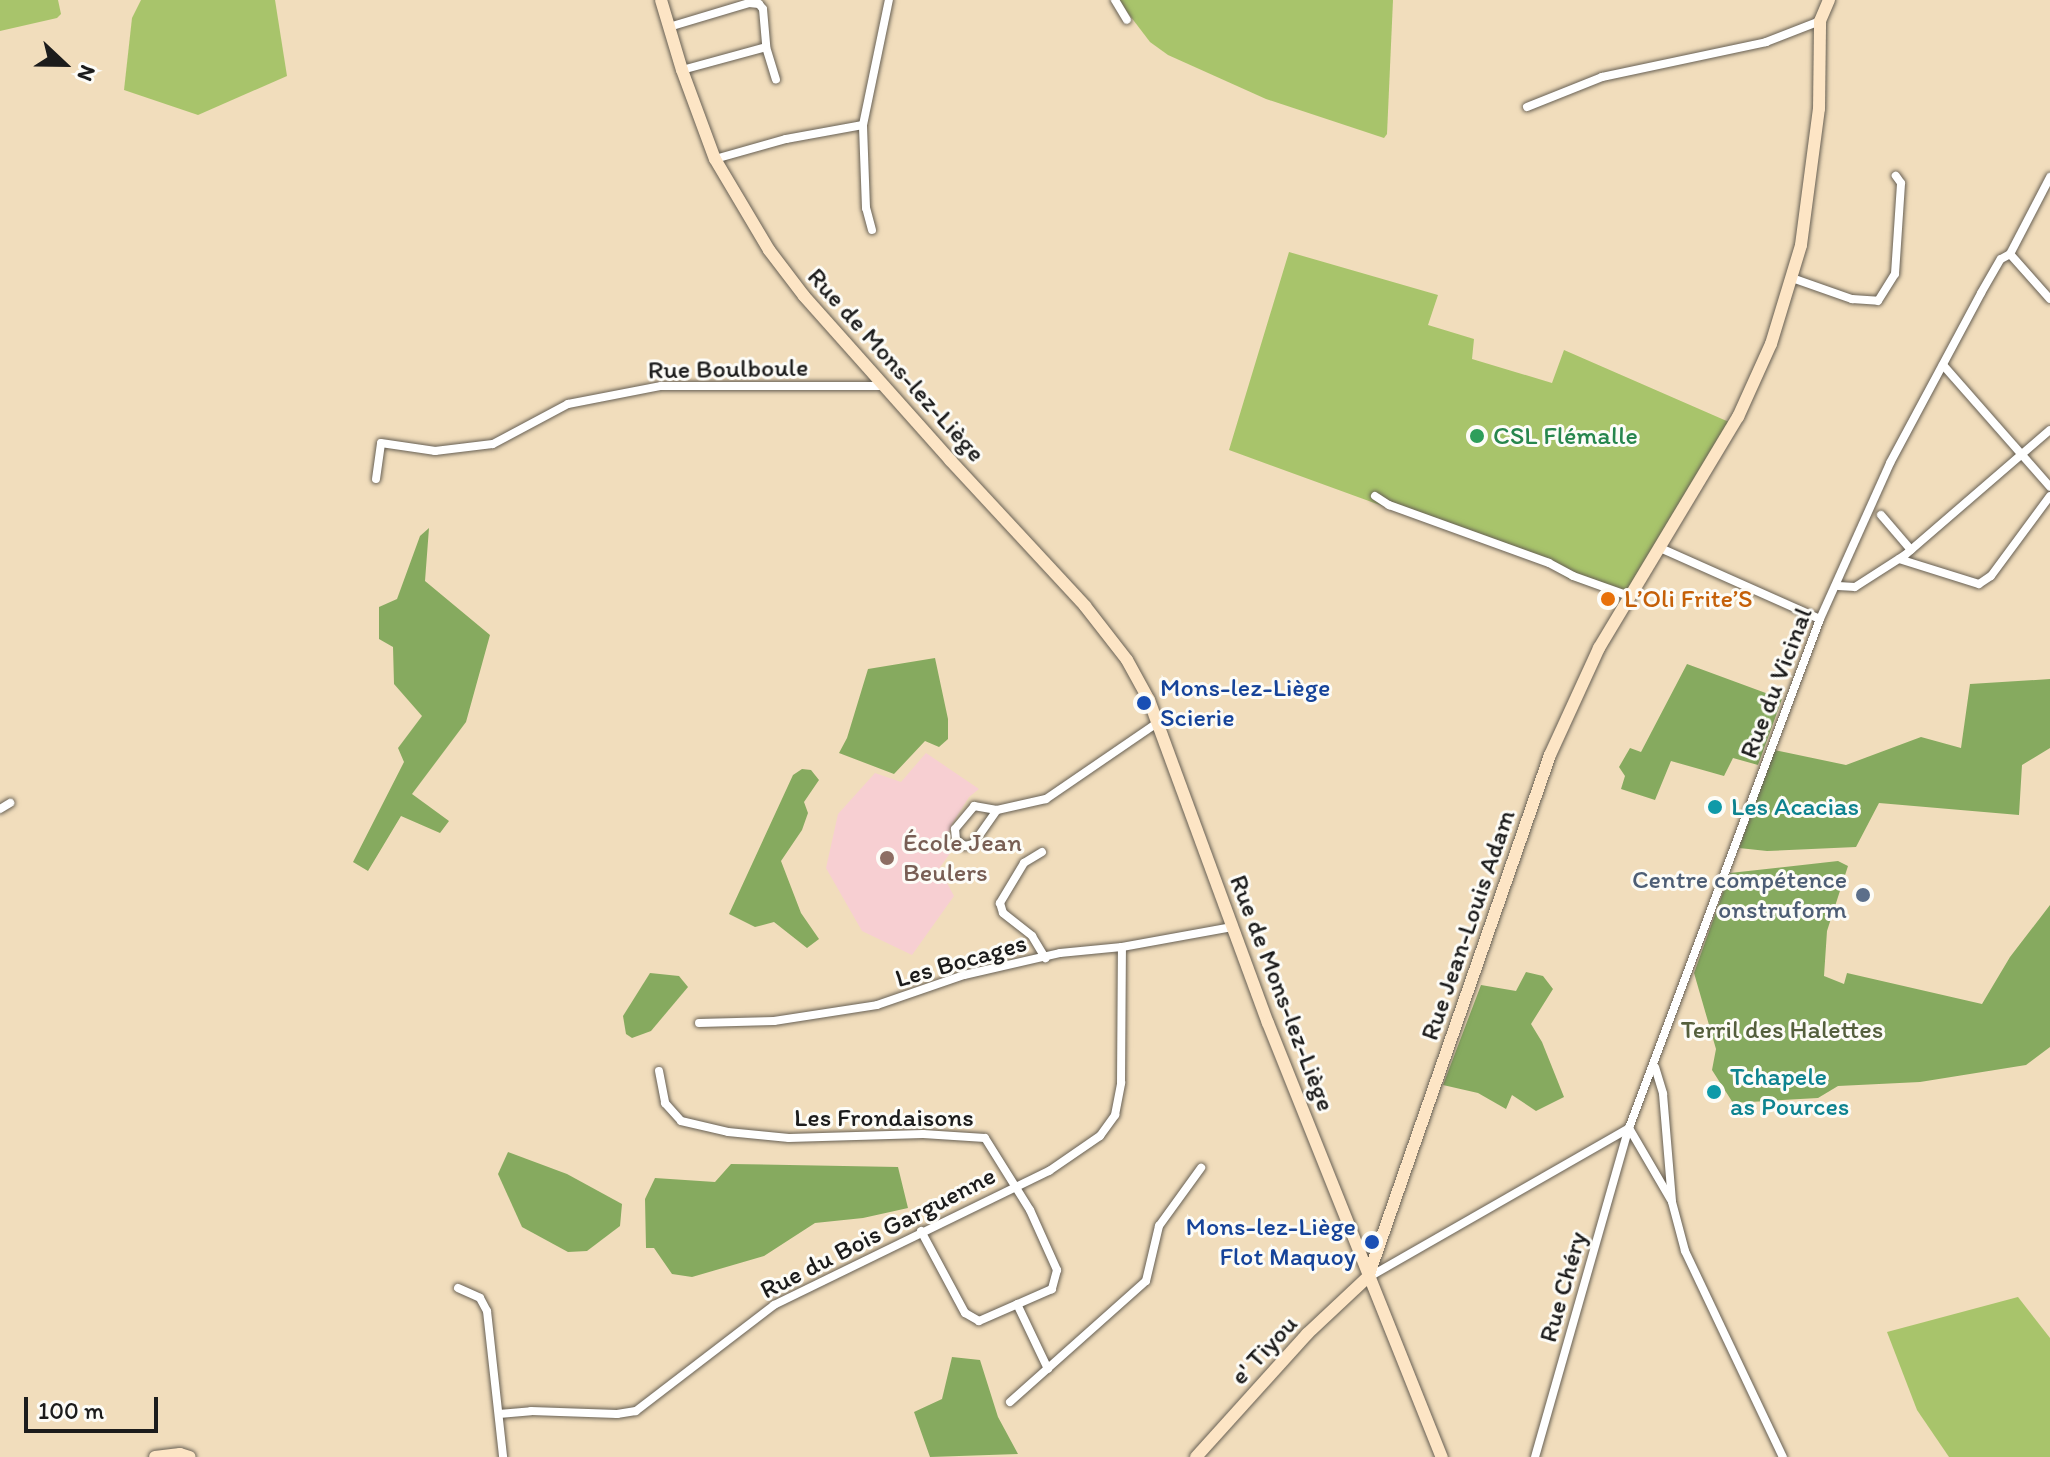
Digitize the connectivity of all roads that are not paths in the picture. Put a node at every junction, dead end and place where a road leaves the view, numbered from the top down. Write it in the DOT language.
graph roads {
  1 [pos="661,0"];
  2 [pos="889,0"];
  3 [pos="1115,0"];
  4 [pos="1829,0"];
  5 [pos="1127,20"];
  6 [pos="1820,21"];
  7 [pos="669,27"];
  8 [pos="766,47"];
  9 [pos="682,70"];
  10 [pos="776,80"];
  11 [pos="1527,107"];
  12 [pos="863,125"];
  13 [pos="715,159"];
  14 [pos="1896,176"];
  15 [pos="2050,177"];
  16 [pos="872,230"];
  17 [pos="2010,254"];
  18 [pos="1792,278"];
  19 [pos="2050,299"];
  20 [pos="1943,365"];
  21 [pos="886,385"];
  22 [pos="2050,430"];
  23 [pos="2022,454"];
  24 [pos="376,479"];
  25 [pos="2050,487"];
  26 [pos="1375,496"];
  27 [pos="2050,496"];
  28 [pos="1881,515"];
  29 [pos="1658,547"];
  30 [pos="1911,550"];
  31 [pos="1899,559"];
  32 [pos="1838,586"];
  33 [pos="1629,596"];
  34 [pos="1820,619"];
  35 [pos="1157,723"];
  36 [pos="10,803"];
  37 [pos="0,809"];
  38 [pos="997,810"];
  39 [pos="1042,852"];
  40 [pos="1232,927"];
  41 [pos="1122,947"];
  42 [pos="1045,958"];
  43 [pos="699,1023"];
  44 [pos="1655,1066"];
  45 [pos="659,1071"];
  46 [pos="1629,1128"];
  47 [pos="1201,1168"];
  48 [pos="1016,1186"];
  49 [pos="1672,1202"];
  50 [pos="921,1231"];
  51 [pos="1368,1277"];
  52 [pos="458,1288"];
  53 [pos="1017,1304"];
  54 [pos="1048,1369"];
  55 [pos="1010,1402"];
  56 [pos="499,1414"];
  57 [pos="155,1457"];
  58 [pos="190,1457"];
  59 [pos="503,1457"];
  60 [pos="1196,1457"];
  61 [pos="1442,1457"];
  62 [pos="1535,1457"];
  63 [pos="1783,1457"];
  1 -- 7 [label="street, Rue de Mons-lez-Liège"];
  2 -- 12 [label="street"];
  3 -- 5 [label="street"];
  4 -- 6 [label="street, Rue Jean-Louis Adam"];
  6 -- 11 [label="street"];
  6 -- 18 [label="street, Rue Jean-Louis Adam"];
  7 -- 8 [label="street"];
  7 -- 9 [label="street, Rue de Mons-lez-Liège"];
  8 -- 9 [label="street"];
  8 -- 10 [label="street"];
  9 -- 13 [label="street, Rue de Mons-lez-Liège"];
  12 -- 13 [label="street"];
  12 -- 16 [label="street"];
  13 -- 21 [label="street, Rue de Mons-lez-Liège"];
  14 -- 18 [label="street"];
  15 -- 17 [label="street, Rue du Vicinal"];
  17 -- 19 [label="street"];
  17 -- 20 [label="street, Rue du Vicinal"];
  18 -- 29 [label="street, Rue Jean-Louis Adam"];
  20 -- 23 [label="street"];
  20 -- 32 [label="street, Rue du Vicinal"];
  21 -- 24 [label="street, Rue Boulboule"];
  21 -- 35 [label="street, Rue de Mons-lez-Liège"];
  22 -- 23 [label="street"];
  23 -- 25 [label="street"];
  23 -- 30 [label="street"];
  26 -- 33 [label="street"];
  27 -- 31 [label="street"];
  28 -- 30 [label="street"];
  29 -- 33 [label="street, Rue Jean-Louis Adam"];
  29 -- 34 [label="street"];
  30 -- 31 [label="street"];
  31 -- 32 [label="street"];
  32 -- 34 [label="street, Rue du Vicinal"];
  33 -- 51 [label="street, Rue Jean-Louis Adam"];
  34 -- 44 [label="street, Rue du Vicinal"];
  35 -- 38 [label="street"];
  35 -- 40 [label="street, Rue de Mons-lez-Liège"];
  36 -- 37 [label="street"];
  38 -- 38 [label="street"];
  39 -- 42 [label="street"];
  40 -- 41 [label="street, Les Bocages"];
  40 -- 51 [label="street, Rue de Mons-lez-Liège"];
  41 -- 42 [label="street, Les Bocages"];
  41 -- 48 [label="street, Rue du Bois Garguenne"];
  42 -- 43 [label="street, Les Bocages"];
  44 -- 46 [label="street, Rue du Vicinal"];
  44 -- 49 [label="street"];
  45 -- 48 [label="street, Les Frondaisons"];
  46 -- 49 [label="street"];
  46 -- 51 [label="street"];
  46 -- 62 [label="street, Rue Chéry"];
  47 -- 54 [label="street"];
  48 -- 50 [label="street, Rue du Bois Garguenne"];
  48 -- 53 [label="street, Les Frondaisons"];
  49 -- 63 [label="street"];
  50 -- 53 [label="street, Les Frondaisons"];
  50 -- 56 [label="street, Rue du Bois Garguenne"];
  51 -- 60 [label="street, e' Tiyou"];
  51 -- 61 [label="street, Rue de Mons-lez-Liège"];
  52 -- 56 [label="street"];
  53 -- 54 [label="street"];
  54 -- 55 [label="street"];
  56 -- 59 [label="street"];
  57 -- 58 [label="street"];
}
